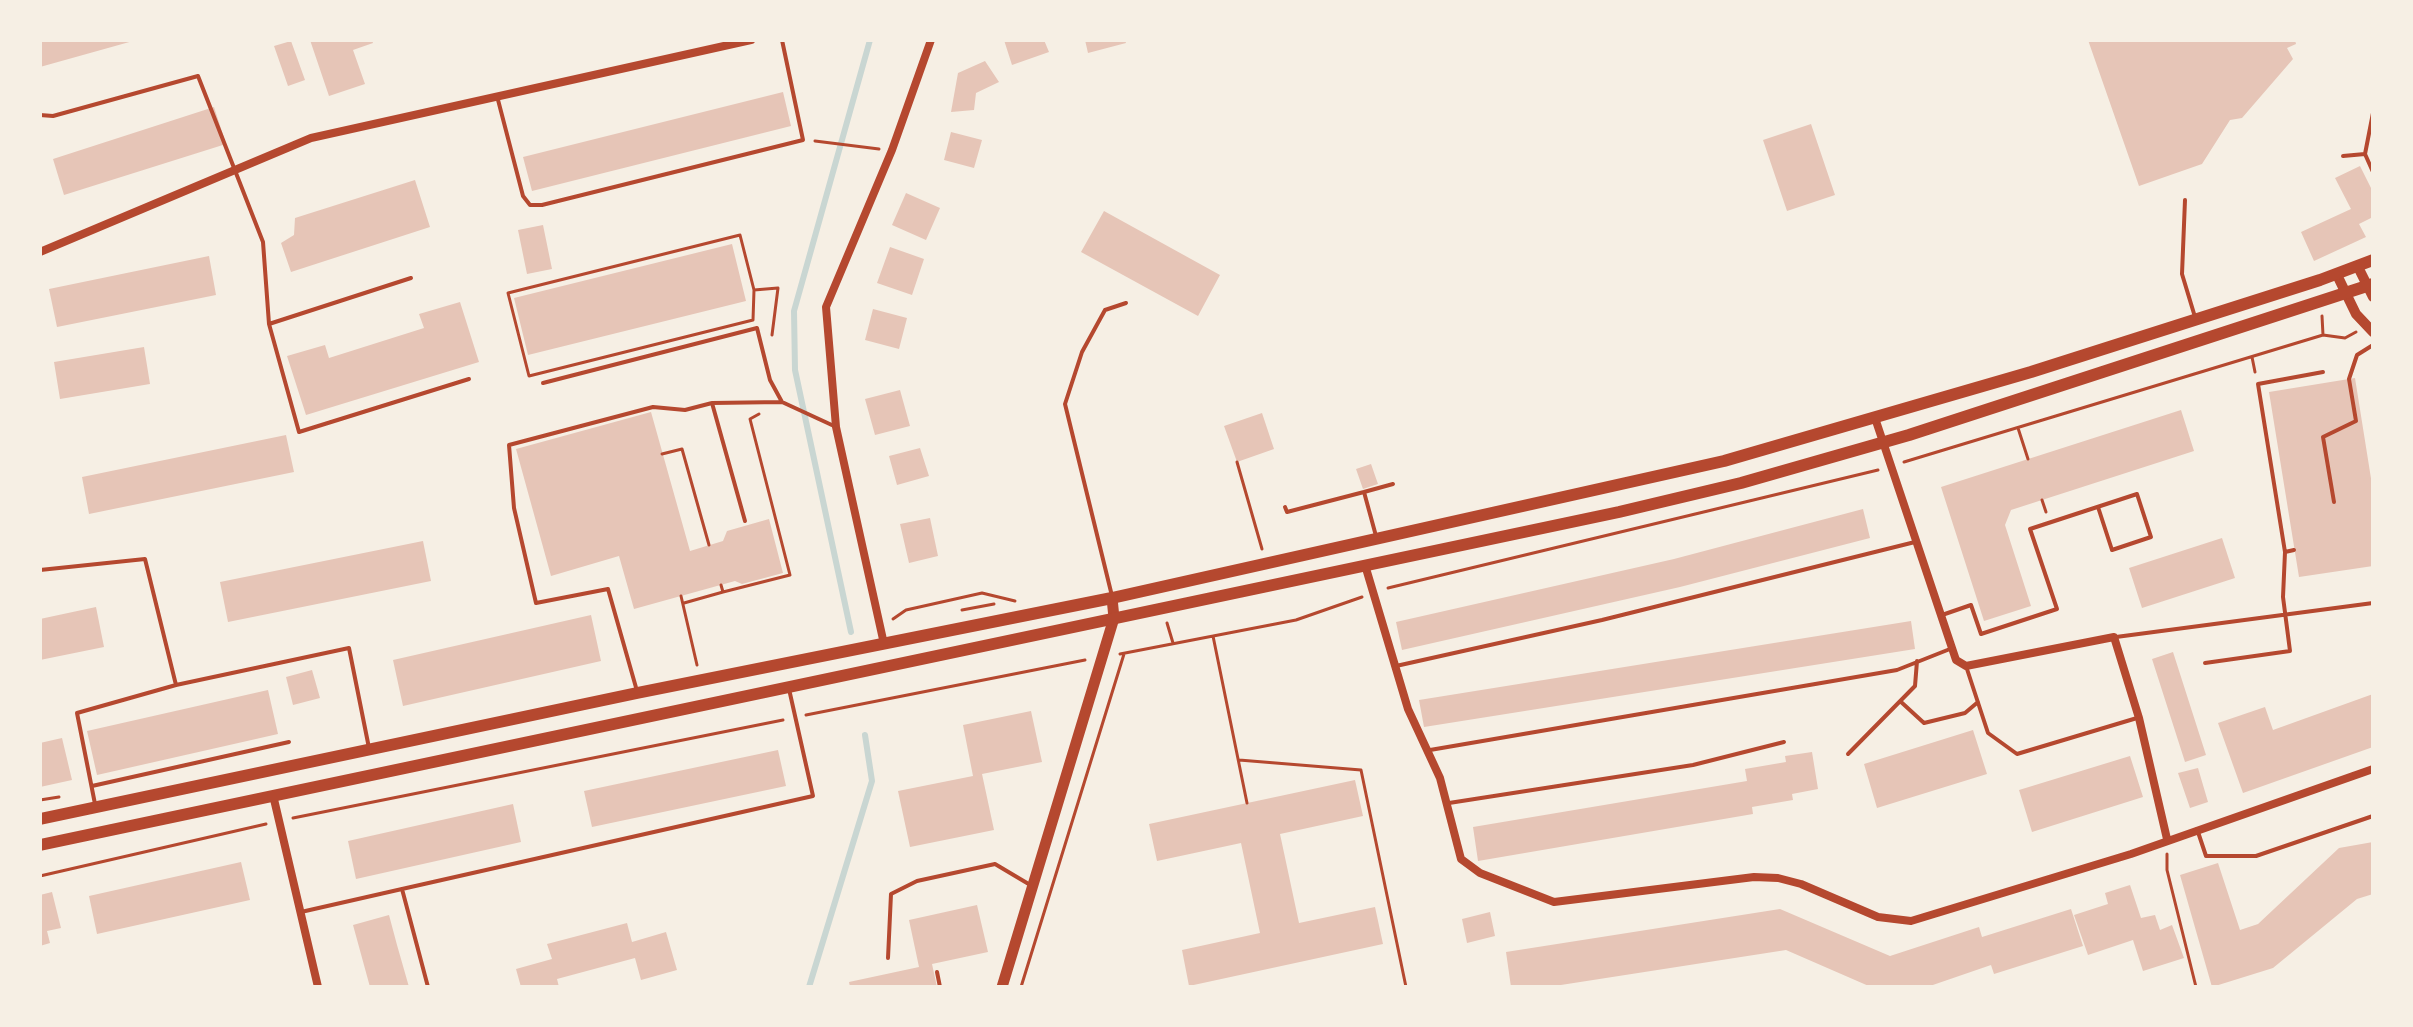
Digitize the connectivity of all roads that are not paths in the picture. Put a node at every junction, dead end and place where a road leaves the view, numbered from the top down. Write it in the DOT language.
graph roads {
  1 [pos="751,40"];
  2 [pos="782,40"];
  3 [pos="931,40"];
  4 [pos="496,94"];
  5 [pos="2373,113"];
  6 [pos="40,115"];
  7 [pos="2365,154"];
  8 [pos="2343,156"];
  9 [pos="235,169"];
  10 [pos="2373,172"];
  11 [pos="2185,200"];
  12 [pos="40,252"];
  13 [pos="2373,260"];
  14 [pos="2358,267"];
  15 [pos="2337,275"];
  16 [pos="411,278"];
  17 [pos="2371,289"];
  18 [pos="2346,294"];
  19 [pos="1126,303"];
  20 [pos="2195,319"];
  21 [pos="269,324"];
  22 [pos="2369,329"];
  23 [pos="2373,345"];
  24 [pos="2323,372"];
  25 [pos="469,379"];
  26 [pos="543,383"];
  27 [pos="782,402"];
  28 [pos="712,403"];
  29 [pos="1875,418"];
  30 [pos="836,427"];
  31 [pos="1883,442"];
  32 [pos="1393,484"];
  33 [pos="1364,492"];
  34 [pos="2334,502"];
  35 [pos="1285,507"];
  36 [pos="2098,507"];
  37 [pos="745,521"];
  38 [pos="1376,536"];
  39 [pos="1915,542"];
  40 [pos="2294,550"];
  41 [pos="2285,552"];
  42 [pos="1365,565"];
  43 [pos="40,570"];
  44 [pos="1112,598"];
  45 [pos="2373,603"];
  46 [pos="2287,612"];
  47 [pos="1939,616"];
  48 [pos="1114,618"];
  49 [pos="2114,637"];
  50 [pos="884,644"];
  51 [pos="1950,649"];
  52 [pos="1917,661"];
  53 [pos="2205,663"];
  54 [pos="1395,666"];
  55 [pos="1966,666"];
  56 [pos="176,685"];
  57 [pos="789,687"];
  58 [pos="637,693"];
  59 [pos="1900,701"];
  60 [pos="1978,702"];
  61 [pos="2139,718"];
  62 [pos="289,742"];
  63 [pos="1784,742"];
  64 [pos="1430,750"];
  65 [pos="369,751"];
  66 [pos="1848,754"];
  67 [pos="2373,769"];
  68 [pos="92,786"];
  69 [pos="273,795"];
  70 [pos="1446,803"];
  71 [pos="95,806"];
  72 [pos="2373,816"];
  73 [pos="40,819"];
  74 [pos="2197,829"];
  75 [pos="2167,839"];
  76 [pos="40,845"];
  77 [pos="1034,887"];
  78 [pos="402,889"];
  79 [pos="300,912"];
  80 [pos="888,958"];
  81 [pos="937,972"];
  82 [pos="318,987"];
  83 [pos="428,987"];
  84 [pos="940,987"];
  85 [pos="1002,987"];
  1 -- 4 [label="street"];
  2 -- 4 [label="lane"];
  3 -- 30 [label="street"];
  4 -- 9 [label="street"];
  5 -- 7 [label="lane"];
  6 -- 9 [label="lane"];
  7 -- 8 [label="lane"];
  7 -- 10 [label="lane"];
  9 -- 12 [label="street"];
  9 -- 21 [label="lane"];
  11 -- 20 [label="lane"];
  13 -- 14 [label="main road"];
  14 -- 15 [label="main road"];
  14 -- 17 [label="street"];
  15 -- 18 [label="street"];
  15 -- 20 [label="main road"];
  16 -- 21 [label="lane"];
  17 -- 18 [label="main road"];
  18 -- 22 [label="street"];
  18 -- 31 [label="main road"];
  19 -- 44 [label="lane"];
  20 -- 29 [label="main road"];
  21 -- 25 [label="lane"];
  23 -- 34 [label="lane"];
  24 -- 41 [label="lane"];
  26 -- 27 [label="lane"];
  27 -- 28 [label="lane"];
  27 -- 30 [label="lane"];
  28 -- 37 [label="lane"];
  28 -- 58 [label="lane"];
  29 -- 31 [label="street"];
  29 -- 38 [label="main road"];
  30 -- 50 [label="street"];
  31 -- 39 [label="street"];
  31 -- 42 [label="main road"];
  32 -- 33 [label="lane"];
  33 -- 35 [label="lane"];
  33 -- 38 [label="lane"];
  36 -- 36 [label="lane"];
  36 -- 47 [label="lane"];
  38 -- 44 [label="main road"];
  39 -- 47 [label="street"];
  39 -- 54 [label="lane"];
  40 -- 41 [label="lane"];
  41 -- 46 [label="lane"];
  42 -- 48 [label="main road"];
  42 -- 54 [label="street"];
  43 -- 56 [label="lane"];
  44 -- 48 [label="main road"];
  44 -- 50 [label="main road"];
  45 -- 46 [label="lane"];
  46 -- 49 [label="lane"];
  46 -- 53 [label="lane"];
  47 -- 51 [label="street"];
  48 -- 57 [label="main road"];
  48 -- 77 [label="main road"];
  49 -- 55 [label="street"];
  49 -- 61 [label="street"];
  50 -- 58 [label="main road"];
  51 -- 52 [label="lane"];
  51 -- 55 [label="street"];
  52 -- 59 [label="lane"];
  52 -- 64 [label="lane"];
  54 -- 64 [label="street"];
  55 -- 60 [label="lane"];
  56 -- 65 [label="lane"];
  56 -- 68 [label="lane"];
  57 -- 69 [label="main road"];
  57 -- 78 [label="lane"];
  58 -- 65 [label="main road"];
  59 -- 60 [label="lane"];
  59 -- 66 [label="lane"];
  60 -- 61 [label="lane"];
  61 -- 75 [label="street"];
  62 -- 68 [label="lane"];
  63 -- 70 [label="lane"];
  64 -- 70 [label="street"];
  65 -- 71 [label="main road"];
  67 -- 74 [label="street"];
  68 -- 71 [label="lane"];
  69 -- 76 [label="main road"];
  69 -- 79 [label="street"];
  70 -- 75 [label="street"];
  71 -- 73 [label="main road"];
  72 -- 74 [label="lane"];
  74 -- 75 [label="street"];
  77 -- 80 [label="lane"];
  77 -- 85 [label="main road"];
  78 -- 79 [label="lane"];
  78 -- 83 [label="lane"];
  79 -- 82 [label="street"];
  81 -- 84 [label="lane"];
}
